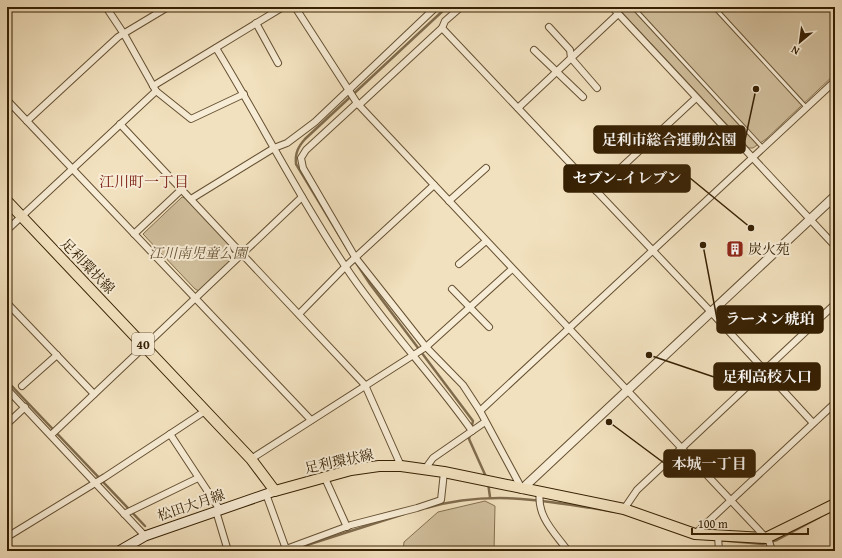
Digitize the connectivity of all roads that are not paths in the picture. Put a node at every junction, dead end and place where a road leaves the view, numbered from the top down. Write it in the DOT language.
graph roads {
  1 [pos="106,7"];
  2 [pos="168,7"];
  3 [pos="283,7"];
  4 [pos="295,7"];
  5 [pos="436,7"];
  6 [pos="461,7"];
  7 [pos="612,7"];
  8 [pos="633,7"];
  9 [pos="716,8"];
  10 [pos="618,14"];
  11 [pos="256,23"];
  12 [pos="549,27"];
  13 [pos="442,28"];
  14 [pos="124,34"];
  15 [pos="216,48"];
  16 [pos="534,50"];
  17 [pos="571,58"];
  18 [pos="278,63"];
  19 [pos="556,71"];
  20 [pos="835,81"];
  21 [pos="154,88"];
  22 [pos="597,88"];
  23 [pos="348,91"];
  24 [pos="244,94"];
  25 [pos="583,97"];
  26 [pos="696,98"];
  27 [pos="7,100"];
  28 [pos="358,104"];
  29 [pos="806,107"];
  30 [pos="518,108"];
  31 [pos="27,121"];
  32 [pos="120,124"];
  33 [pos="274,148"];
  34 [pos="763,148"];
  35 [pos="753,158"];
  36 [pos="486,168"];
  37 [pos="73,169"];
  38 [pos="434,185"];
  39 [pos="182,189"];
  40 [pos="596,190"];
  41 [pos="835,196"];
  42 [pos="302,197"];
  43 [pos="191,200"];
  44 [pos="7,201"];
  45 [pos="449,201"];
  46 [pos="22,217"];
  47 [pos="810,219"];
  48 [pos="7,230"];
  49 [pos="134,234"];
  50 [pos="486,241"];
  51 [pos="835,246"];
  52 [pos="653,251"];
  53 [pos="242,254"];
  54 [pos="355,257"];
  55 [pos="459,264"];
  56 [pos="345,267"];
  57 [pos="512,269"];
  58 [pos="452,289"];
  59 [pos="196,299"];
  60 [pos="7,303"];
  61 [pos="835,304"];
  62 [pos="469,308"];
  63 [pos="711,312"];
  64 [pos="299,314"];
  65 [pos="489,327"];
  66 [pos="569,330"];
  67 [pos="145,346"];
  68 [pos="426,347"];
  69 [pos="412,354"];
  70 [pos="57,355"];
  71 [pos="765,370"];
  72 [pos="366,385"];
  73 [pos="22,386"];
  74 [pos="7,389"];
  75 [pos="626,390"];
  76 [pos="94,394"];
  77 [pos="835,403"];
  78 [pos="25,407"];
  79 [pos="205,411"];
  80 [pos="480,411"];
  81 [pos="311,420"];
  82 [pos="486,422"];
  83 [pos="813,423"];
  84 [pos="7,424"];
  85 [pos="472,431"];
  86 [pos="54,433"];
  87 [pos="170,434"];
  88 [pos="680,448"];
  89 [pos="251,459"];
  90 [pos="402,466"];
  91 [pos="425,469"];
  92 [pos="444,472"];
  93 [pos="324,476"];
  94 [pos="198,478"];
  95 [pos="96,481"];
  96 [pos="522,489"];
  97 [pos="270,492"];
  98 [pos="540,497"];
  99 [pos="730,500"];
  100 [pos="835,504"];
  101 [pos="624,509"];
  102 [pos="218,510"];
  103 [pos="129,511"];
  104 [pos="347,527"];
  105 [pos="695,534"];
  106 [pos="145,536"];
  107 [pos="7,537"];
  108 [pos="717,539"];
  109 [pos="769,544"];
  110 [pos="286,549"];
  111 [pos="119,551"];
  112 [pos="228,551"];
  113 [pos="280,551"];
  114 [pos="568,551"];
  115 [pos="718,551"];
  1 -- 14 [label="street"];
  2 -- 14 [label="street"];
  3 -- 11 [label="street"];
  4 -- 23 [label="street"];
  5 -- 23 [label="street"];
  6 -- 13 [label="street"];
  7 -- 10 [label="street"];
  8 -- 34 [label="lane"];
  9 -- 29 [label="lane"];
  10 -- 17 [label="street"];
  10 -- 26 [label="street"];
  11 -- 15 [label="street"];
  11 -- 18 [label="street"];
  12 -- 17 [label="street"];
  13 -- 28 [label="street"];
  13 -- 30 [label="street"];
  14 -- 21 [label="street"];
  14 -- 31 [label="street"];
  15 -- 21 [label="street"];
  15 -- 24 [label="street"];
  16 -- 19 [label="street"];
  17 -- 19 [label="street"];
  17 -- 22 [label="street"];
  19 -- 25 [label="street"];
  19 -- 30 [label="street"];
  20 -- 29 [label="street"];
  21 -- 24 [label="street"];
  21 -- 32 [label="street"];
  23 -- 28 [label="street"];
  23 -- 33 [label="street"];
  24 -- 33 [label="street"];
  26 -- 35 [label="street"];
  26 -- 40 [label="street"];
  27 -- 31 [label="street"];
  28 -- 38 [label="street"];
  28 -- 54 [label="street"];
  29 -- 34 [label="street"];
  30 -- 40 [label="street"];
  31 -- 37 [label="street"];
  32 -- 37 [label="street"];
  32 -- 39 [label="street"];
  33 -- 42 [label="street"];
  33 -- 43 [label="street"];
  34 -- 35 [label="street"];
  35 -- 47 [label="street"];
  35 -- 52 [label="street"];
  36 -- 45 [label="street"];
  37 -- 46 [label="street"];
  37 -- 49 [label="street"];
  38 -- 45 [label="street"];
  38 -- 54 [label="street"];
  39 -- 43 [label="street"];
  39 -- 49 [label="street"];
  40 -- 52 [label="street"];
  41 -- 47 [label="street"];
  42 -- 53 [label="street"];
  42 -- 56 [label="street"];
  43 -- 53 [label="street"];
  44 -- 46 [label="main road, 足利環状線 / 40"];
  45 -- 50 [label="street"];
  46 -- 48 [label="street"];
  46 -- 67 [label="main road, 足利環状線 / 40"];
  47 -- 51 [label="street"];
  47 -- 63 [label="street"];
  49 -- 59 [label="street"];
  50 -- 55 [label="street"];
  50 -- 57 [label="street"];
  52 -- 63 [label="street"];
  52 -- 66 [label="street"];
  53 -- 59 [label="street"];
  53 -- 64 [label="street"];
  54 -- 56 [label="street"];
  54 -- 68 [label="street"];
  56 -- 64 [label="street"];
  56 -- 69 [label="street"];
  57 -- 62 [label="street"];
  57 -- 66 [label="street"];
  58 -- 62 [label="street"];
  59 -- 67 [label="street"];
  59 -- 81 [label="street"];
  60 -- 70 [label="street"];
  61 -- 71 [label="street"];
  62 -- 65 [label="street"];
  62 -- 68 [label="street"];
  63 -- 71 [label="street"];
  63 -- 75 [label="street"];
  64 -- 72 [label="street"];
  66 -- 75 [label="street"];
  66 -- 80 [label="street"];
  67 -- 76 [label="street"];
  67 -- 79 [label="main road, 足利環状線 / 40"];
  68 -- 69 [label="street"];
  68 -- 80 [label="street"];
  69 -- 72 [label="street"];
  69 -- 85 [label="street"];
  70 -- 73 [label="street"];
  70 -- 76 [label="street"];
  71 -- 83 [label="street"];
  71 -- 88 [label="street"];
  72 -- 81 [label="street"];
  72 -- 90 [label="street"];
  74 -- 78 [label="street"];
  75 -- 88 [label="street"];
  75 -- 96 [label="street"];
  76 -- 86 [label="street"];
  77 -- 83 [label="street"];
  78 -- 84 [label="street"];
  78 -- 86 [label="street"];
  79 -- 87 [label="street"];
  79 -- 89 [label="main road, 足利環状線 / 40"];
  80 -- 82 [label="street"];
  81 -- 89 [label="street"];
  82 -- 85 [label="street"];
  82 -- 96 [label="street"];
  83 -- 99 [label="street"];
  85 -- 91 [label="street"];
  86 -- 95 [label="street"];
  87 -- 94 [label="street"];
  87 -- 95 [label="street"];
  88 -- 99 [label="street"];
  88 -- 101 [label="street"];
  89 -- 97 [label="main road, 足利環状線 / 40"];
  90 -- 91 [label="main road, 足利環状線"];
  90 -- 93 [label="main road, 足利環状線"];
  91 -- 92 [label="main road, 足利環状線"];
  92 -- 96 [label="main road, 足利環状線"];
  92 -- 104 [label="street"];
  93 -- 97 [label="main road, 足利環状線"];
  93 -- 104 [label="street"];
  94 -- 102 [label="street"];
  94 -- 103 [label="street"];
  95 -- 103 [label="street"];
  95 -- 107 [label="street"];
  96 -- 98 [label="main road, 足利環状線"];
  97 -- 102 [label="main road, 松田大月線"];
  97 -- 110 [label="street"];
  98 -- 101 [label="main road, 足利環状線"];
  98 -- 114 [label="street"];
  99 -- 105 [label="street"];
  99 -- 109 [label="street"];
  100 -- 109 [label="main road, 足利環状線"];
  101 -- 105 [label="main road, 足利環状線"];
  102 -- 106 [label="main road, 松田大月線"];
  102 -- 112 [label="street"];
  103 -- 106 [label="street"];
  104 -- 110 [label="street"];
  105 -- 108 [label="main road, 足利環状線"];
  106 -- 111 [label="main road, 松田大月線"];
  108 -- 109 [label="main road, 足利環状線"];
  108 -- 115 [label="street"];
  110 -- 113 [label="street"];
}
